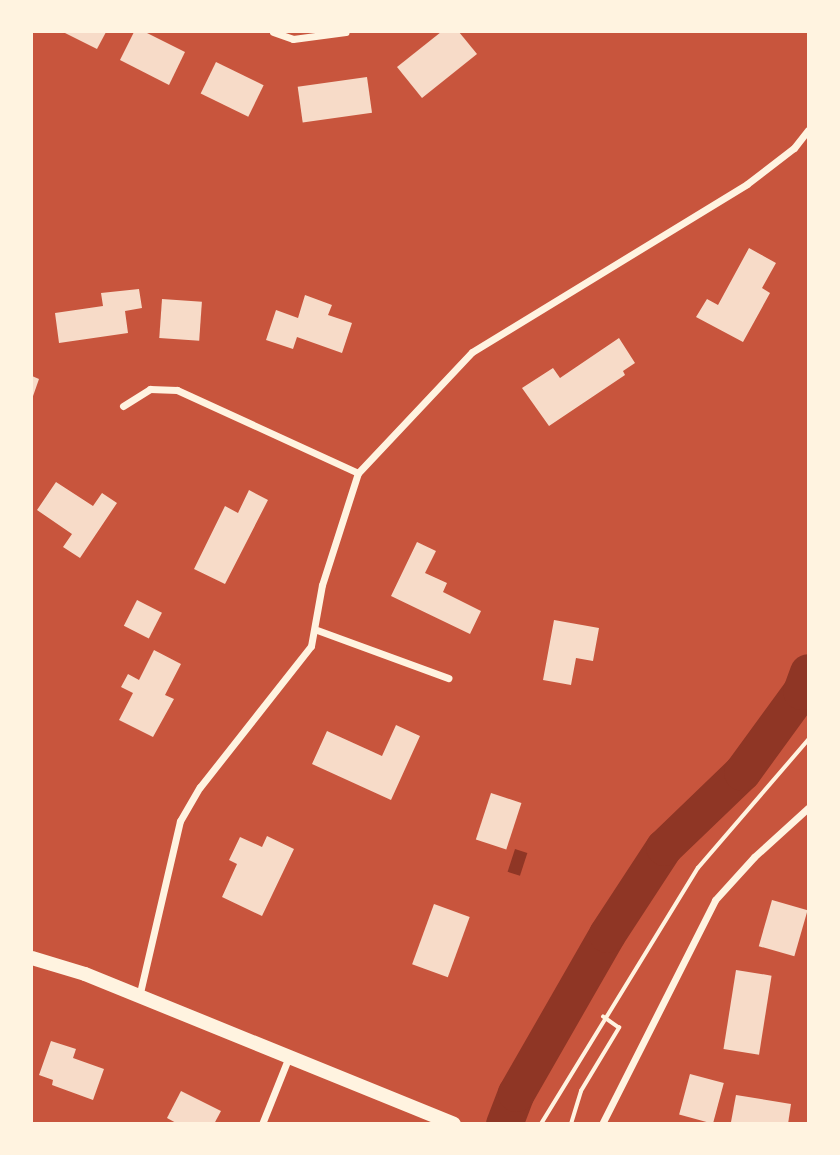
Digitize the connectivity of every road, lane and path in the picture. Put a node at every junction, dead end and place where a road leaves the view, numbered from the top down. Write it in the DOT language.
graph roads {
  1 [pos="274,32"];
  2 [pos="346,32"];
  3 [pos="808,130"];
  4 [pos="122,406"];
  5 [pos="358,473"];
  6 [pos="317,630"];
  7 [pos="448,678"];
  8 [pos="808,740"];
  9 [pos="808,808"];
  10 [pos="32,958"];
  11 [pos="139,997"];
  12 [pos="603,1017"];
  13 [pos="288,1059"];
  14 [pos="262,1124"];
  15 [pos="454,1124"];
  16 [pos="541,1124"];
  17 [pos="571,1124"];
  18 [pos="602,1124"];
  1 -- 2 [label="street"];
  3 -- 5 [label="street"];
  4 -- 5 [label="street"];
  5 -- 6 [label="street"];
  6 -- 7 [label="street"];
  6 -- 11 [label="street"];
  8 -- 12 [label="path"];
  9 -- 18 [label="street"];
  10 -- 11 [label="main road"];
  11 -- 13 [label="main road"];
  12 -- 16 [label="path"];
  12 -- 17 [label="path"];
  13 -- 14 [label="street"];
  13 -- 15 [label="main road"];
}
